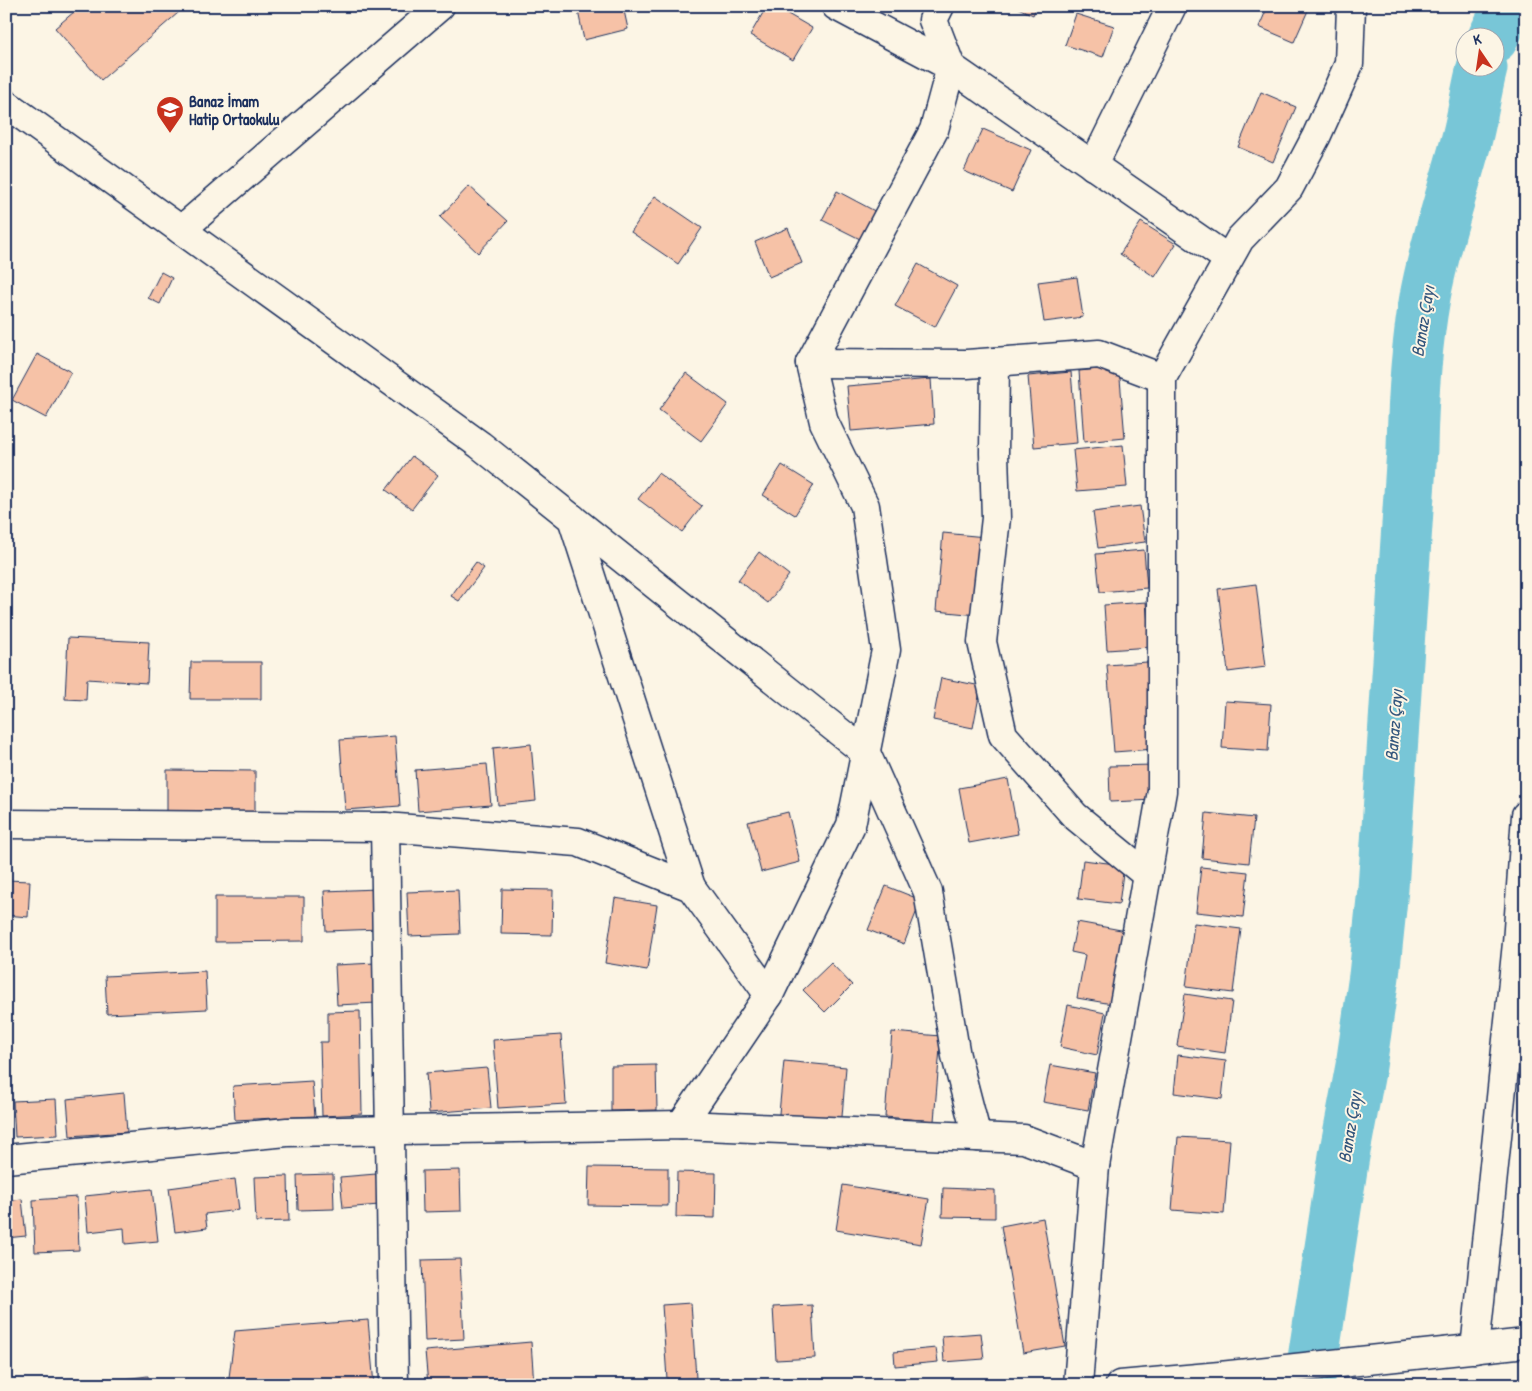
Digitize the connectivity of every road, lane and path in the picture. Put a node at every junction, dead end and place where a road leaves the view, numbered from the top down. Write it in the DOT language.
graph roads {
  1 [pos="440,6"];
  2 [pos="836,6"];
  3 [pos="940,6"];
  4 [pos="1172,6"];
  5 [pos="1351,6"];
  6 [pos="950,67"];
  7 [pos="6,104"];
  8 [pos="1093,166"];
  9 [pos="181,230"];
  10 [pos="1228,260"];
  11 [pos="995,362"];
  12 [pos="810,363"];
  13 [pos="1162,378"];
  14 [pos="572,518"];
  15 [pos="866,753"];
  16 [pos="1526,815"];
  17 [pos="6,824"];
  18 [pos="385,827"];
  19 [pos="1147,875"];
  20 [pos="691,887"];
  21 [pos="769,994"];
  22 [pos="681,1125"];
  23 [pos="390,1130"];
  24 [pos="976,1137"];
  25 [pos="6,1159"];
  26 [pos="1095,1166"];
  27 [pos="1526,1343"];
  28 [pos="1475,1349"];
  29 [pos="394,1385"];
  30 [pos="1078,1385"];
  31 [pos="1120,1385"];
  1 -- 9 [label="street"];
  2 -- 6 [label="street"];
  3 -- 6 [label="street"];
  4 -- 8 [label="street"];
  5 -- 10 [label="street"];
  6 -- 8 [label="street"];
  6 -- 12 [label="street"];
  7 -- 9 [label="street"];
  8 -- 10 [label="street"];
  9 -- 14 [label="street"];
  10 -- 13 [label="street"];
  11 -- 12 [label="street"];
  11 -- 13 [label="street"];
  11 -- 19 [label="street"];
  12 -- 15 [label="street"];
  13 -- 19 [label="street"];
  14 -- 15 [label="street"];
  14 -- 20 [label="street"];
  15 -- 21 [label="street"];
  15 -- 24 [label="street"];
  16 -- 28 [label="street"];
  17 -- 18 [label="street"];
  18 -- 20 [label="street"];
  18 -- 23 [label="street"];
  19 -- 26 [label="street"];
  20 -- 21 [label="street"];
  21 -- 22 [label="street"];
  22 -- 23 [label="street"];
  22 -- 24 [label="street"];
  23 -- 25 [label="street"];
  23 -- 29 [label="street"];
  24 -- 26 [label="street"];
  26 -- 30 [label="street"];
  27 -- 28 [label="street"];
  28 -- 31 [label="street"];
}
